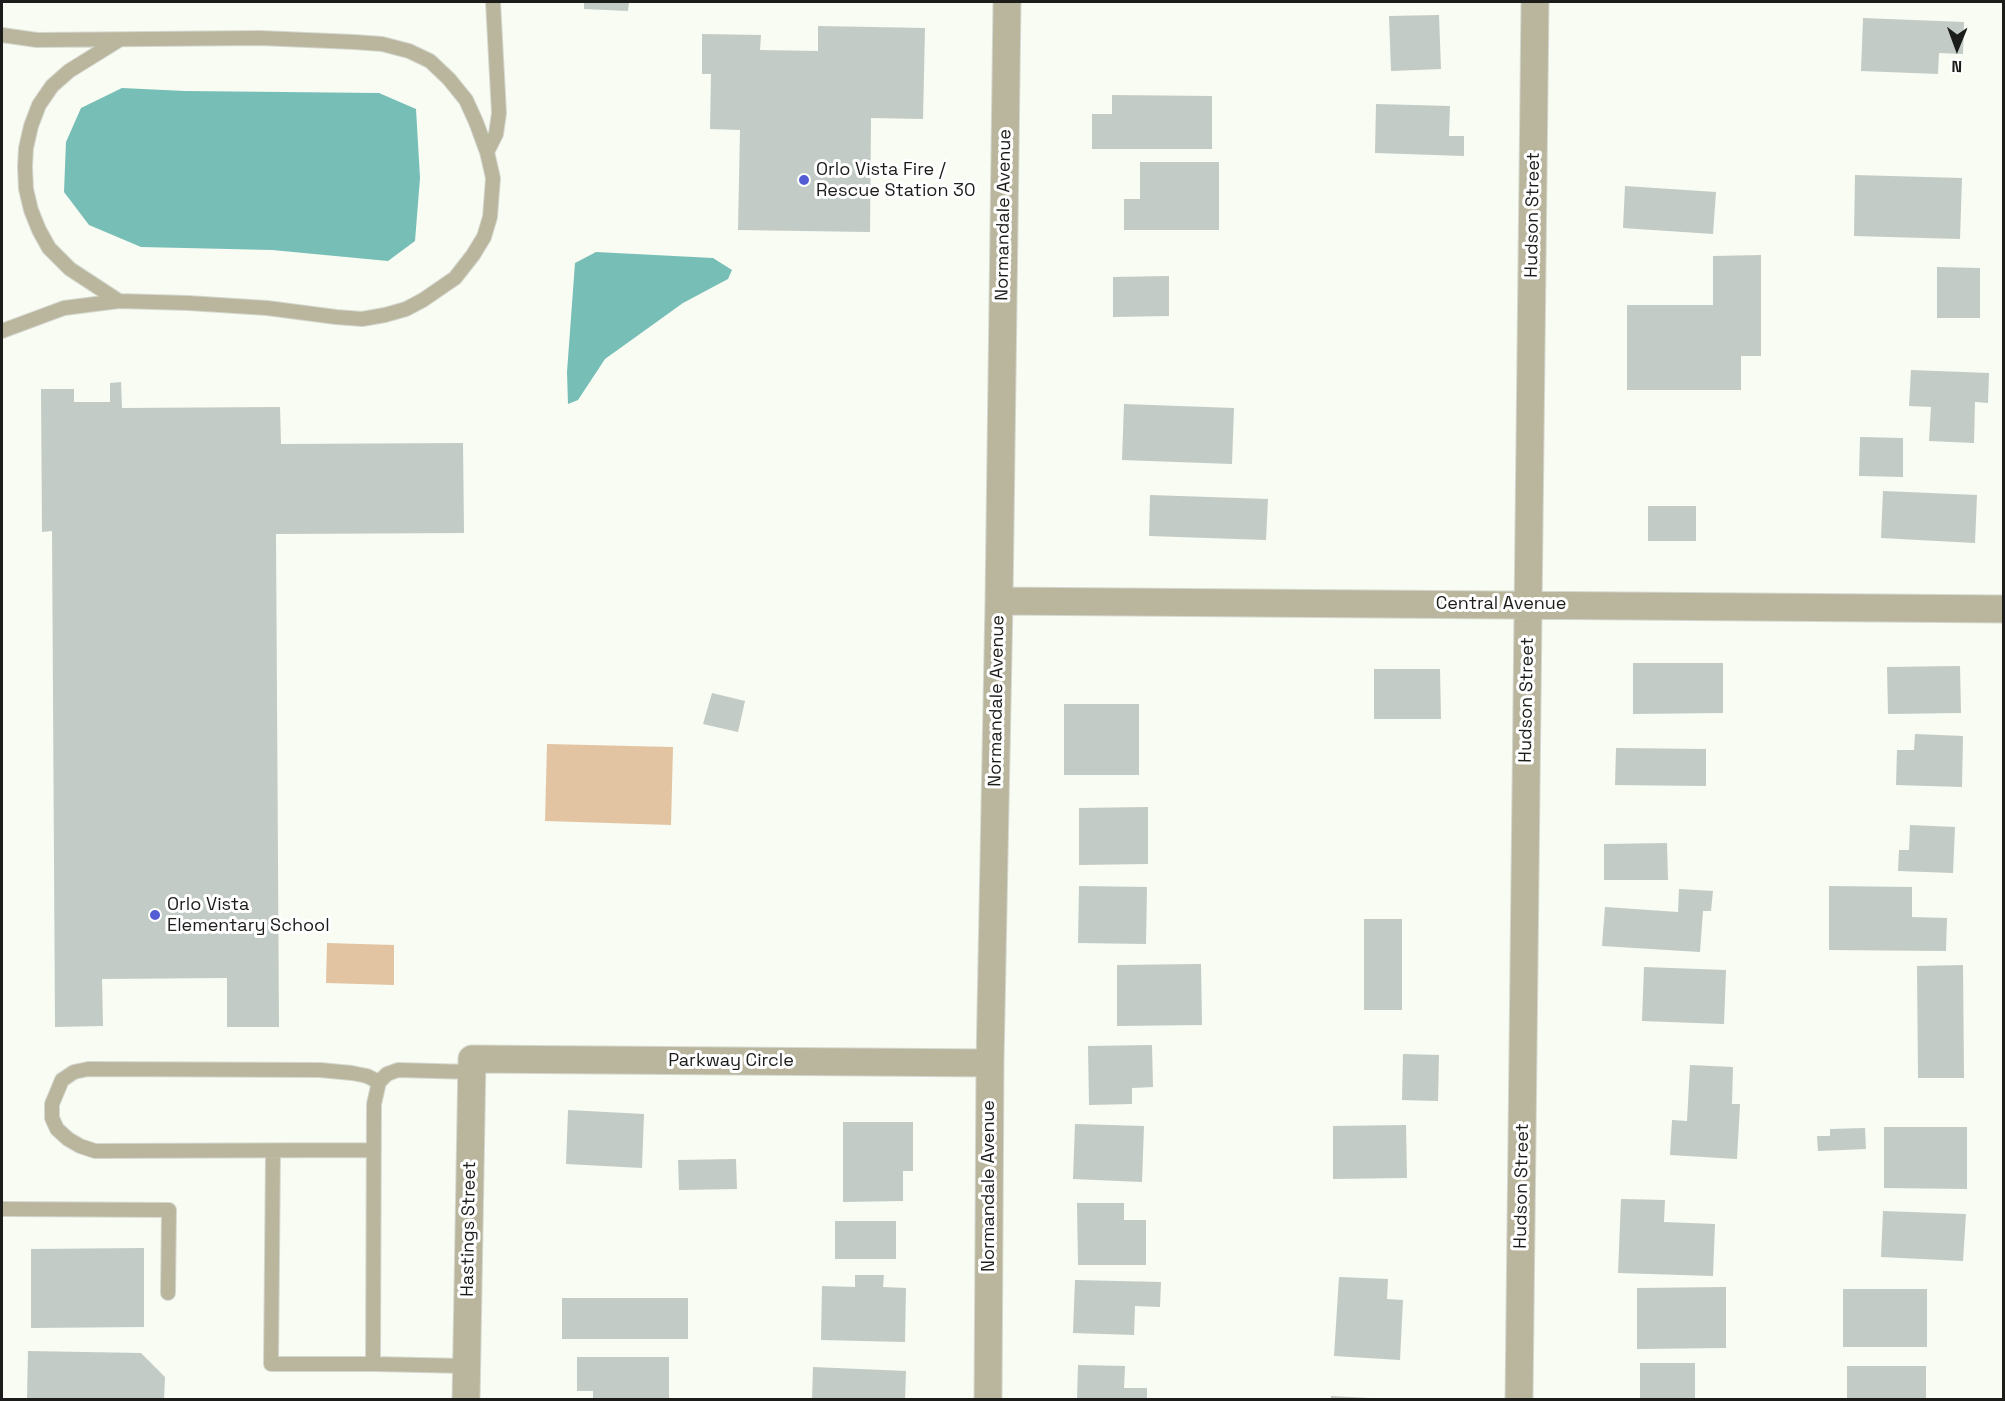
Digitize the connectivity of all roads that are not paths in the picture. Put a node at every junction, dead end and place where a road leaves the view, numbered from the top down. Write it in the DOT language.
graph roads {
  1 [pos="494,2"];
  2 [pos="1006,2"];
  3 [pos="1535,2"];
  4 [pos="2,35"];
  5 [pos="123,38"];
  6 [pos="487,152"];
  7 [pos="119,302"];
  8 [pos="2,331"];
  9 [pos="999,601"];
  10 [pos="1528,604"];
  11 [pos="2004,609"];
  12 [pos="990,1063"];
  13 [pos="472,1066"];
  14 [pos="379,1082"];
  15 [pos="374,1150"];
  16 [pos="273,1151"];
  17 [pos="2,1209"];
  18 [pos="168,1293"];
  19 [pos="373,1364"];
  20 [pos="466,1366"];
  21 [pos="466,1400"];
  22 [pos="988,1400"];
  23 [pos="1520,1400"];
  1 -- 6 [label="lane"];
  2 -- 9 [label="street, Normandale Avenue"];
  3 -- 10 [label="street, Hudson Street"];
  4 -- 5 [label="lane"];
  5 -- 6 [label="lane"];
  5 -- 7 [label="lane"];
  6 -- 7 [label="lane"];
  7 -- 8 [label="lane"];
  9 -- 10 [label="street, Central Avenue"];
  9 -- 12 [label="street, Normandale Avenue"];
  10 -- 11 [label="street, Central Avenue"];
  10 -- 23 [label="street, Hudson Street"];
  12 -- 13 [label="street, Parkway Circle"];
  12 -- 22 [label="street, Normandale Avenue"];
  13 -- 14 [label="lane"];
  13 -- 20 [label="street, Hastings Street"];
  14 -- 15 [label="lane"];
  14 -- 16 [label="lane"];
  15 -- 16 [label="lane"];
  15 -- 19 [label="lane"];
  16 -- 19 [label="lane"];
  17 -- 18 [label="lane"];
  19 -- 20 [label="lane"];
  20 -- 21 [label="street, Hastings Street"];
}
